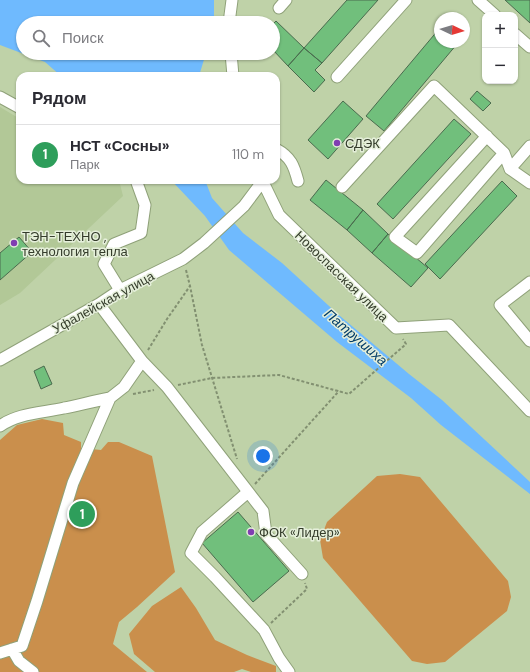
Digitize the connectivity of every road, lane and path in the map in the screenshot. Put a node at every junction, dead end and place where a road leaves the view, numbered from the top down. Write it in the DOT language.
graph roads {
  1 [pos="232,0"];
  2 [pos="406,0"];
  3 [pos="478,0"];
  4 [pos="492,12"];
  5 [pos="230,16"];
  6 [pos="518,37"];
  7 [pos="530,47"];
  8 [pos="232,60"];
  9 [pos="233,72"];
  10 [pos="337,77"];
  11 [pos="0,97"];
  12 [pos="16,106"];
  13 [pos="487,136"];
  14 [pos="530,146"];
  15 [pos="280,151"];
  16 [pos="504,154"];
  17 [pos="510,169"];
  18 [pos="298,181"];
  19 [pos="137,184"];
  20 [pos="260,184"];
  21 [pos="264,184"];
  22 [pos="530,184"];
  23 [pos="342,187"];
  24 [pos="183,259"];
  25 [pos="530,282"];
  26 [pos="190,286"];
  27 [pos="120,290"];
  28 [pos="100,304"];
  29 [pos="530,341"];
  30 [pos="406,344"];
  31 [pos="0,360"];
  32 [pos="142,361"];
  33 [pos="212,378"];
  34 [pos="167,387"];
  35 [pos="339,391"];
  36 [pos="130,394"];
  37 [pos="110,398"];
  38 [pos="530,411"];
  39 [pos="0,426"];
  40 [pos="238,462"];
  41 [pos="248,492"];
  42 [pos="302,574"];
  43 [pos="264,630"];
  44 [pos="12,649"];
  45 [pos="0,653"];
  46 [pos="33,672"];
  47 [pos="290,672"];
  1 -- 5 [label="street"];
  2 -- 10 [label="street"];
  3 -- 4 [label="street"];
  6 -- 7 [label="street"];
  8 -- 9 [label="street"];
  11 -- 12 [label="street"];
  13 -- 16 [label="street"];
  13 -- 16 [label="street"];
  13 -- 23 [label="street"];
  14 -- 17 [label="street"];
  15 -- 18 [label="street"];
  16 -- 17 [label="street"];
  17 -- 22 [label="street"];
  19 -- 27 [label="street"];
  20 -- 24 [label="street, Уфалейская улица"];
  21 -- 38 [label="street, Новоспасская улица"];
  24 -- 26 [label="path"];
  24 -- 27 [label="street, Уфалейская улица"];
  25 -- 29 [label="street"];
  26 -- 32 [label="path"];
  26 -- 33 [label="path"];
  27 -- 28 [label="street, Уфалейская улица"];
  28 -- 31 [label="street, Уфалейская улица"];
  28 -- 32 [label="street"];
  30 -- 35 [label="path"];
  32 -- 34 [label="street"];
  32 -- 37 [label="street"];
  33 -- 34 [label="path"];
  33 -- 35 [label="path"];
  33 -- 40 [label="path"];
  34 -- 36 [label="path"];
  34 -- 41 [label="street"];
  35 -- 41 [label="path"];
  37 -- 39 [label="street"];
  37 -- 44 [label="street"];
  41 -- 42 [label="street"];
  41 -- 43 [label="street"];
  42 -- 43 [label="path"];
  43 -- 47 [label="street"];
  44 -- 45 [label="street"];
  44 -- 46 [label="street"];
}
